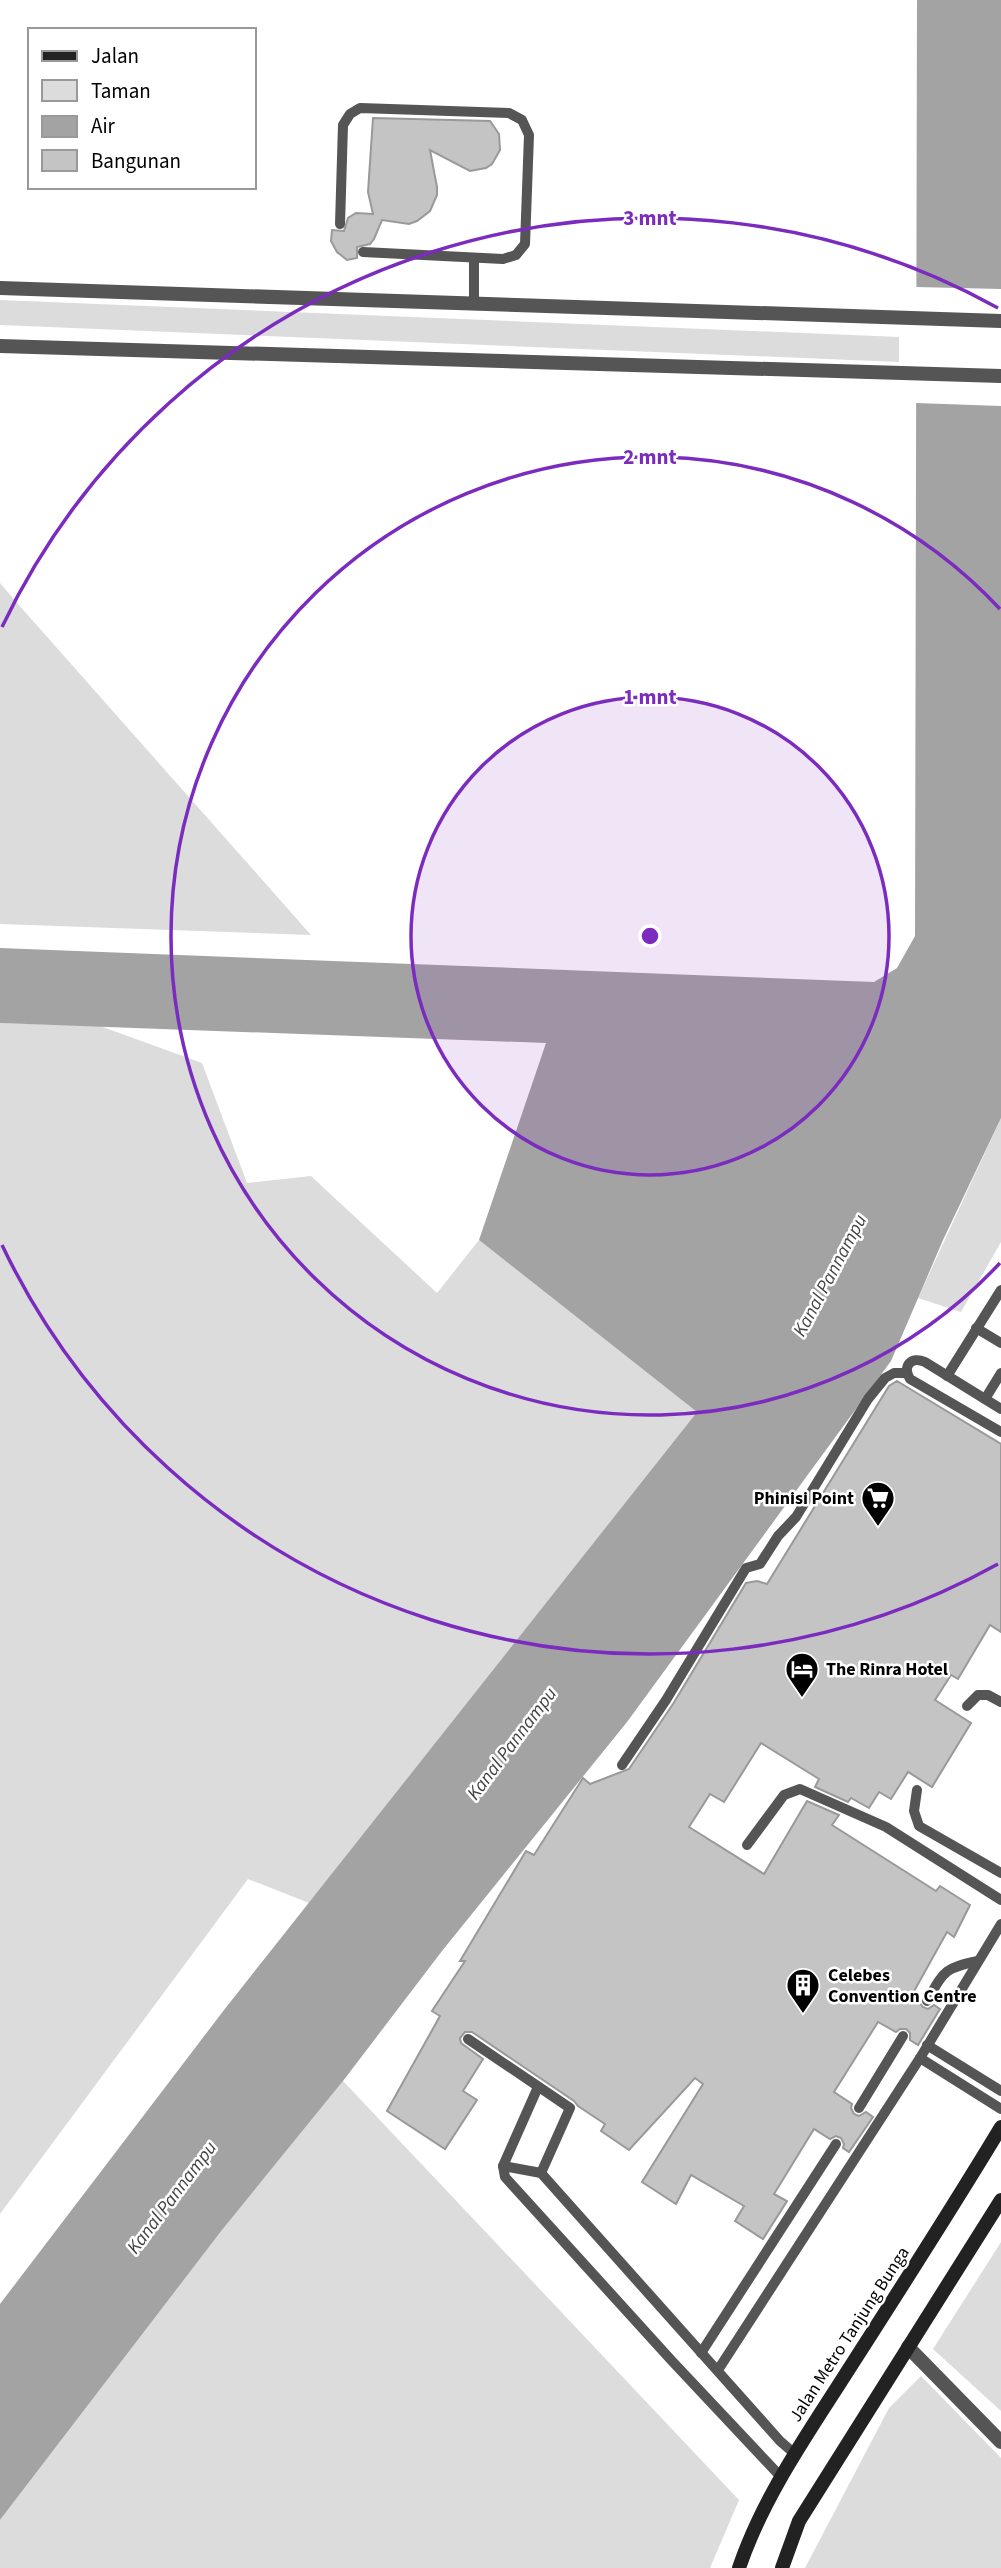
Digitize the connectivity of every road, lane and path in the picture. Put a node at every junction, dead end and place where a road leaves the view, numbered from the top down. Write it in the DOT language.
graph roads {
  1 [pos="340,224"];
  2 [pos="363,252"];
  3 [pos="474,258"];
  4 [pos="0,288"];
  5 [pos="474,303"];
  6 [pos="1001,321"];
  7 [pos="0,346"];
  8 [pos="1001,376"];
  9 [pos="1001,1290"];
  10 [pos="976,1328"];
  11 [pos="1001,1343"];
  12 [pos="906,1373"];
  13 [pos="1001,1373"];
  14 [pos="947,1376"];
  15 [pos="985,1399"];
  16 [pos="1001,1409"];
  17 [pos="1001,1432"];
  18 [pos="1001,1702"];
  19 [pos="967,1706"];
  20 [pos="622,1765"];
  21 [pos="917,1790"];
  22 [pos="747,1845"];
  23 [pos="1001,1872"];
  24 [pos="1001,1899"];
  25 [pos="1001,1924"];
  26 [pos="978,1961"];
  27 [pos="927,2001"];
  28 [pos="903,2036"];
  29 [pos="468,2039"];
  30 [pos="927,2045"];
  31 [pos="920,2058"];
  32 [pos="538,2087"];
  33 [pos="1001,2091"];
  34 [pos="859,2108"];
  35 [pos="1001,2109"];
  36 [pos="1001,2127"];
  37 [pos="836,2144"];
  38 [pos="503,2166"];
  39 [pos="541,2173"];
  40 [pos="1001,2200"];
  41 [pos="908,2347"];
  42 [pos="701,2353"];
  43 [pos="718,2370"];
  44 [pos="1001,2442"];
  45 [pos="795,2454"];
  46 [pos="781,2477"];
  47 [pos="739,2568"];
  48 [pos="782,2568"];
  1 -- 3 [label="lane"];
  2 -- 3 [label="lane"];
  3 -- 5 [label="lane"];
  4 -- 5 [label="street"];
  5 -- 6 [label="street"];
  7 -- 8 [label="street"];
  9 -- 10 [label="lane"];
  10 -- 11 [label="lane"];
  10 -- 14 [label="lane"];
  12 -- 14 [label="lane"];
  12 -- 17 [label="lane"];
  12 -- 20 [label="lane"];
  13 -- 15 [label="lane"];
  14 -- 15 [label="lane"];
  15 -- 16 [label="lane"];
  18 -- 19 [label="lane"];
  21 -- 23 [label="lane"];
  22 -- 24 [label="lane"];
  25 -- 26 [label="lane"];
  26 -- 27 [label="lane"];
  26 -- 30 [label="lane"];
  28 -- 34 [label="lane"];
  29 -- 32 [label="lane"];
  30 -- 31 [label="lane"];
  30 -- 33 [label="lane"];
  31 -- 35 [label="lane"];
  31 -- 43 [label="lane"];
  32 -- 38 [label="lane"];
  32 -- 39 [label="lane"];
  36 -- 45 [label="main road, Jalan Metro Tanjung Bunga"];
  37 -- 42 [label="lane"];
  38 -- 39 [label="lane"];
  38 -- 46 [label="lane"];
  39 -- 42 [label="lane"];
  40 -- 41 [label="main road"];
  41 -- 44 [label="street"];
  41 -- 48 [label="main road"];
  42 -- 43 [label="lane"];
  43 -- 45 [label="lane"];
  45 -- 46 [label="main road, Jalan Metro Tanjung Bunga"];
  46 -- 47 [label="main road, Jalan Metro Tanjung Bunga"];
}
